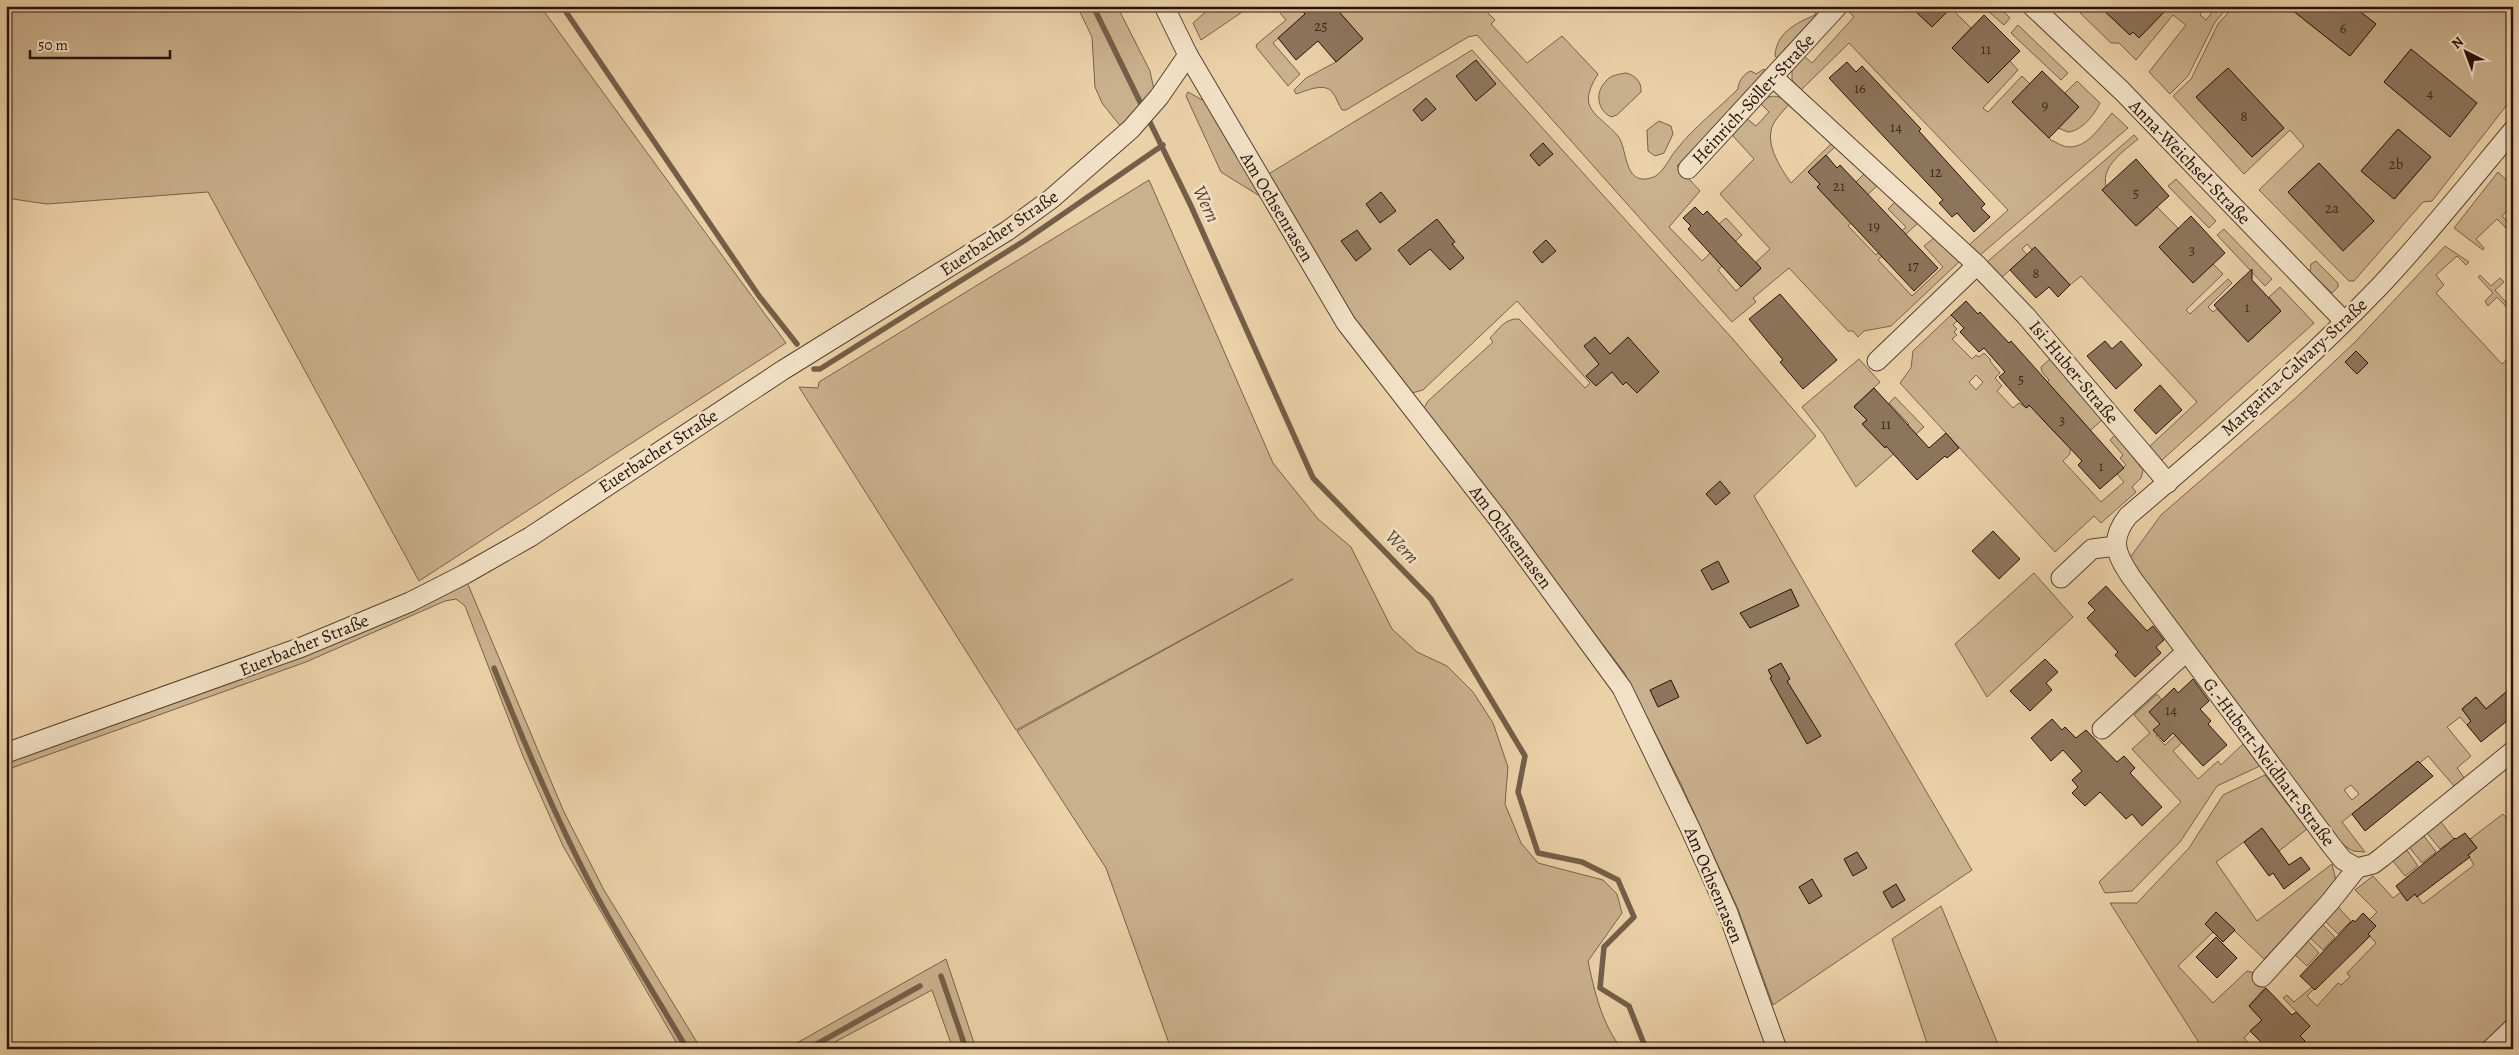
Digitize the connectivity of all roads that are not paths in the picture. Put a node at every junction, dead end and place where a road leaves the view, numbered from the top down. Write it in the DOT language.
graph roads {
  1 [pos="1164,6"];
  2 [pos="1838,6"];
  3 [pos="2032,6"];
  4 [pos="1188,55"];
  5 [pos="1774,77"];
  6 [pos="2513,130"];
  7 [pos="1688,169"];
  8 [pos="1977,264"];
  9 [pos="2344,322"];
  10 [pos="1877,361"];
  11 [pos="2168,483"];
  12 [pos="2116,546"];
  13 [pos="2061,578"];
  14 [pos="2186,652"];
  15 [pos="2102,729"];
  16 [pos="2513,751"];
  17 [pos="6,753"];
  18 [pos="2357,868"];
  19 [pos="2262,978"];
  20 [pos="2513,1028"];
  21 [pos="1777,1049"];
  22 [pos="2492,1049"];
  1 -- 4 [label="street"];
  2 -- 5 [label="street, Heinrich-Söller-Straße"];
  3 -- 9 [label="street, Anna-Weichsel-Straße"];
  4 -- 17 [label="street, Euerbacher Straße"];
  4 -- 21 [label="street, Am Ochsenrasen"];
  5 -- 7 [label="street, Heinrich-Söller-Straße"];
  5 -- 8 [label="street, Isi-Huber-Straße"];
  6 -- 9 [label="street, Margarita-Calvary-Straße"];
  8 -- 10 [label="street"];
  8 -- 11 [label="street, Isi-Huber-Straße"];
  9 -- 11 [label="street, Margarita-Calvary-Straße"];
  11 -- 12 [label="street, Margarita-Calvary-Straße"];
  12 -- 13 [label="street"];
  12 -- 14 [label="street, G.-Hubert-Neidhart-Straße"];
  14 -- 15 [label="street"];
  14 -- 18 [label="street, G.-Hubert-Neidhart-Straße"];
  16 -- 18 [label="street"];
  18 -- 19 [label="street"];
  20 -- 22 [label="street"];
}
